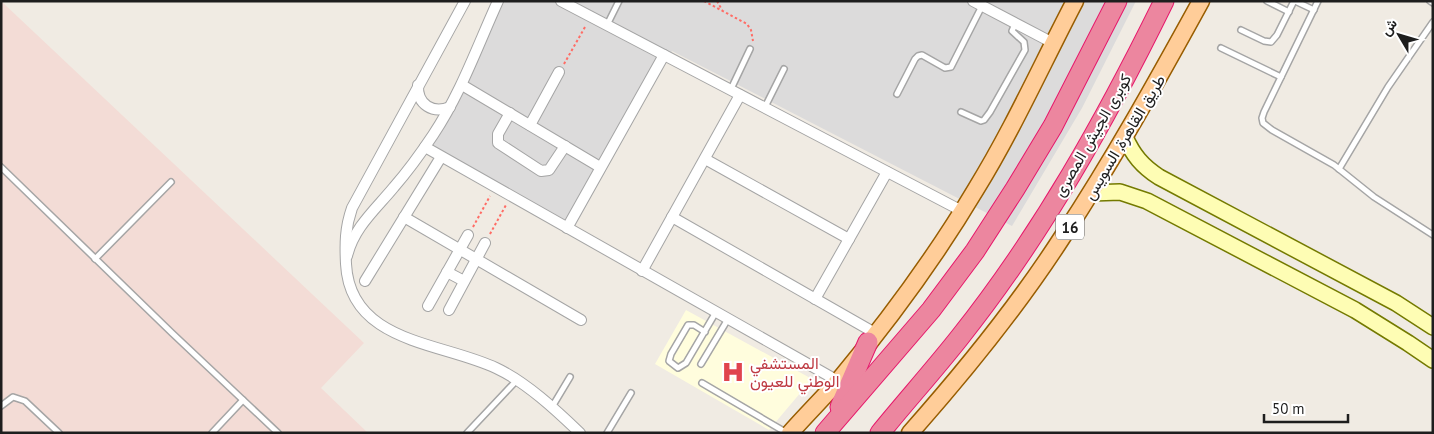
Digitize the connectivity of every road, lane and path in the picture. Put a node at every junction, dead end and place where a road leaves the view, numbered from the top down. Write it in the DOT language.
graph roads {
  1 [pos="465,1"];
  2 [pos="498,1"];
  3 [pos="562,1"];
  4 [pos="619,1"];
  5 [pos="704,1"];
  6 [pos="717,1"];
  7 [pos="1076,1"];
  8 [pos="1117,1"];
  9 [pos="1164,1"];
  10 [pos="1201,1"];
  11 [pos="1267,1"];
  12 [pos="1295,1"];
  13 [pos="1318,1"];
  14 [pos="984,4"];
  15 [pos="576,5"];
  16 [pos="1314,10"];
  17 [pos="722,11"];
  18 [pos="1289,12"];
  19 [pos="591,17"];
  20 [pos="1433,22"];
  21 [pos="1015,24"];
  22 [pos="607,25"];
  23 [pos="1428,29"];
  24 [pos="1241,30"];
  25 [pos="1433,34"];
  26 [pos="1053,44"];
  27 [pos="1221,48"];
  28 [pos="750,49"];
  29 [pos="664,55"];
  30 [pos="784,69"];
  31 [pos="560,72"];
  32 [pos="1281,77"];
  33 [pos="418,85"];
  34 [pos="462,85"];
  35 [pos="730,90"];
  36 [pos="897,94"];
  37 [pos="740,95"];
  38 [pos="450,107"];
  39 [pos="764,108"];
  40 [pos="961,112"];
  41 [pos="510,113"];
  42 [pos="530,125"];
  43 [pos="1125,137"];
  44 [pos="565,146"];
  45 [pos="425,147"];
  46 [pos="441,157"];
  47 [pos="705,159"];
  48 [pos="1,167"];
  49 [pos="600,167"];
  50 [pos="1339,169"];
  51 [pos="887,172"];
  52 [pos="171,182"];
  53 [pos="1177,187"];
  54 [pos="495,188"];
  55 [pos="1091,192"];
  56 [pos="511,196"];
  57 [pos="1165,209"];
  58 [pos="962,211"];
  59 [pos="404,217"];
  60 [pos="672,217"];
  61 [pos="566,228"];
  62 [pos="468,235"];
  63 [pos="1433,235"];
  64 [pos="849,239"];
  65 [pos="485,243"];
  66 [pos="460,250"];
  67 [pos="95,259"];
  68 [pos="476,259"];
  69 [pos="346,264"];
  70 [pos="642,270"];
  71 [pos="447,272"];
  72 [pos="365,281"];
  73 [pos="464,281"];
  74 [pos="814,299"];
  75 [pos="428,306"];
  76 [pos="449,310"];
  77 [pos="716,312"];
  78 [pos="728,319"];
  79 [pos="581,320"];
  80 [pos="1433,327"];
  81 [pos="705,332"];
  82 [pos="872,337"];
  83 [pos="1433,360"];
  84 [pos="701,364"];
  85 [pos="570,377"];
  86 [pos="517,380"];
  87 [pos="838,381"];
  88 [pos="702,383"];
  89 [pos="631,393"];
  90 [pos="243,400"];
  91 [pos="1,406"];
  92 [pos="552,408"];
  93 [pos="829,429"];
  94 [pos="59,433"];
  95 [pos="212,433"];
  96 [pos="278,433"];
  97 [pos="467,433"];
  98 [pos="580,433"];
  99 [pos="607,433"];
  100 [pos="789,433"];
  101 [pos="880,433"];
  102 [pos="910,433"];
  1 -- 33 [label="street"];
  2 -- 34 [label="street"];
  3 -- 15 [label="street"];
  4 -- 22 [label="lane"];
  5 -- 17 [label="path"];
  6 -- 17 [label="path"];
  7 -- 26 [label="main road"];
  8 -- 93 [label="highway"];
  9 -- 101 [label="highway, كوبرى الجيش المصرى / 16"];
  10 -- 43 [label="main road, طريق القاهرة, السويس / 16"];
  11 -- 18 [label="lane"];
  12 -- 16 [label="lane"];
  12 -- 18 [label="lane"];
  13 -- 16 [label="lane"];
  14 -- 21 [label="street"];
  14 -- 36 [label="lane"];
  15 -- 19 [label="street"];
  16 -- 32 [label="lane"];
  17 -- 28 [label="path"];
  18 -- 24 [label="lane"];
  19 -- 22 [label="street"];
  19 -- 31 [label="path"];
  20 -- 23 [label="lane"];
  21 -- 26 [label="street"];
  21 -- 40 [label="lane"];
  22 -- 29 [label="street"];
  23 -- 25 [label="lane"];
  23 -- 50 [label="lane"];
  26 -- 58 [label="main road"];
  27 -- 32 [label="lane"];
  28 -- 35 [label="lane"];
  29 -- 35 [label="street"];
  29 -- 49 [label="street"];
  30 -- 39 [label="lane"];
  31 -- 42 [label="street"];
  32 -- 50 [label="lane"];
  33 -- 38 [label="street"];
  33 -- 69 [label="street"];
  34 -- 38 [label="street"];
  34 -- 41 [label="street"];
  35 -- 37 [label="street"];
  37 -- 39 [label="street"];
  37 -- 47 [label="street"];
  38 -- 45 [label="street"];
  39 -- 51 [label="street"];
  41 -- 42 [label="street"];
  41 -- 44 [label="street"];
  42 -- 44 [label="street"];
  43 -- 53 [label="street"];
  43 -- 55 [label="main road, طريق القاهرة, السويس / 16"];
  44 -- 49 [label="street"];
  45 -- 46 [label="street"];
  45 -- 69 [label="street"];
  46 -- 54 [label="street"];
  46 -- 59 [label="street"];
  47 -- 60 [label="street"];
  47 -- 64 [label="street"];
  48 -- 67 [label="lane"];
  49 -- 61 [label="street"];
  50 -- 63 [label="lane"];
  51 -- 58 [label="street"];
  51 -- 64 [label="street"];
  52 -- 67 [label="lane"];
  53 -- 57 [label="street"];
  53 -- 80 [label="street"];
  54 -- 56 [label="street"];
  54 -- 62 [label="path"];
  55 -- 57 [label="street"];
  55 -- 102 [label="main road, طريق القاهرة, السويس / 16"];
  56 -- 61 [label="street"];
  56 -- 65 [label="path"];
  57 -- 83 [label="street"];
  58 -- 82 [label="main road"];
  59 -- 66 [label="street"];
  59 -- 72 [label="street"];
  60 -- 70 [label="street"];
  60 -- 74 [label="street"];
  61 -- 70 [label="street"];
  62 -- 66 [label="street"];
  64 -- 74 [label="street"];
  65 -- 68 [label="street"];
  66 -- 68 [label="street"];
  66 -- 71 [label="street"];
  67 -- 90 [label="lane"];
  68 -- 73 [label="street"];
  68 -- 79 [label="street"];
  69 -- 86 [label="street"];
  70 -- 77 [label="street"];
  71 -- 73 [label="street"];
  71 -- 75 [label="street"];
  73 -- 76 [label="street"];
  74 -- 82 [label="street"];
  77 -- 78 [label="street"];
  77 -- 81 [label="lane"];
  78 -- 84 [label="lane"];
  78 -- 87 [label="street"];
  81 -- 81 [label="lane"];
  82 -- 87 [label="main road"];
  82 -- 93 [label="highway"];
  85 -- 92 [label="lane"];
  86 -- 92 [label="street"];
  86 -- 97 [label="lane"];
  87 -- 100 [label="main road"];
  88 -- 100 [label="lane"];
  89 -- 99 [label="lane"];
  90 -- 95 [label="lane"];
  90 -- 96 [label="lane"];
  91 -- 94 [label="lane"];
  92 -- 98 [label="street"];
}
